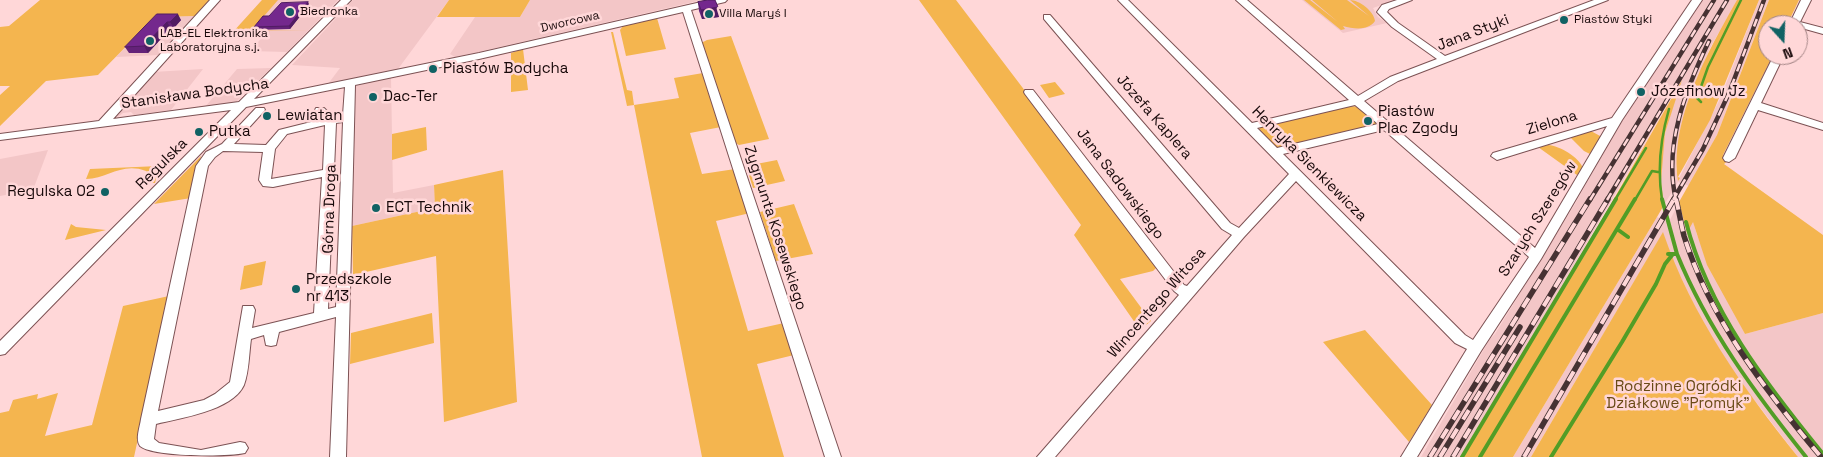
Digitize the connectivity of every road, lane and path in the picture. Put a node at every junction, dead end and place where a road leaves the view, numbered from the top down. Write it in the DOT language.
graph roads {
  1 [pos="215,0"];
  2 [pos="346,0"];
  3 [pos="722,0"];
  4 [pos="1123,0"];
  5 [pos="1241,0"];
  6 [pos="1407,0"];
  7 [pos="1603,0"];
  8 [pos="1697,0"];
  9 [pos="1806,0"];
  10 [pos="686,8"];
  11 [pos="1799,15"];
  12 [pos="1047,17"];
  13 [pos="1808,27"];
  14 [pos="1823,31"];
  15 [pos="1444,60"];
  16 [pos="1774,65"];
  17 [pos="423,66"];
  18 [pos="1093,77"];
  19 [pos="350,82"];
  20 [pos="1030,92"];
  21 [pos="1357,101"];
  22 [pos="243,104"];
  23 [pos="1754,105"];
  24 [pos="260,110"];
  25 [pos="320,110"];
  26 [pos="349,117"];
  27 [pos="331,120"];
  28 [pos="1616,120"];
  29 [pos="104,122"];
  30 [pos="1385,126"];
  31 [pos="1249,127"];
  32 [pos="1823,127"];
  33 [pos="0,137"];
  34 [pos="225,147"];
  35 [pos="269,149"];
  36 [pos="1274,152"];
  37 [pos="1497,156"];
  38 [pos="1729,158"];
  39 [pos="329,172"];
  40 [pos="1296,174"];
  41 [pos="1237,237"];
  42 [pos="1536,256"];
  43 [pos="1187,293"];
  44 [pos="248,310"];
  45 [pos="344,310"];
  46 [pos="321,316"];
  47 [pos="245,335"];
  48 [pos="1476,347"];
  49 [pos="0,350"];
  50 [pos="149,419"];
  51 [pos="240,448"];
  52 [pos="338,457"];
  53 [pos="833,457"];
  54 [pos="1045,457"];
  55 [pos="1409,457"];
  1 -- 29 [label="street"];
  2 -- 22 [label="street, Regulska"];
  3 -- 10 [label="street, Dworcowa"];
  4 -- 31 [label="street, Henryka Sienkiewicza"];
  5 -- 21 [label="street"];
  6 -- 15 [label="street"];
  7 -- 15 [label="street, Jana Styki"];
  8 -- 28 [label="street, Szarych Szeregów"];
  9 -- 11 [label="street"];
  10 -- 17 [label="street, Dworcowa"];
  10 -- 53 [label="street, Zygmunta Kosewskiego"];
  12 -- 41 [label="street, Józefa Kaplera"];
  13 -- 14 [label="street"];
  15 -- 21 [label="street, Jana Styki"];
  16 -- 23 [label="street"];
  17 -- 19 [label="street, Stanisława Bodycha"];
  18 -- 41 [label="street, Józefa Kaplera"];
  19 -- 22 [label="street, Stanisława Bodycha"];
  19 -- 26 [label="street, Górna Droga"];
  20 -- 43 [label="street, Jana Sadowskiego"];
  21 -- 30 [label="street"];
  21 -- 31 [label="street, Jana Styki"];
  22 -- 29 [label="street, Stanisława Bodycha"];
  22 -- 49 [label="street, Regulska"];
  23 -- 32 [label="street"];
  23 -- 38 [label="street"];
  24 -- 34 [label="street"];
  25 -- 27 [label="street"];
  26 -- 27 [label="street"];
  26 -- 45 [label="street, Górna Droga"];
  27 -- 35 [label="street"];
  27 -- 39 [label="street"];
  28 -- 37 [label="street, Zielona"];
  28 -- 42 [label="street, Szarych Szeregów"];
  29 -- 33 [label="street, Stanisława Bodycha"];
  30 -- 36 [label="street"];
  30 -- 42 [label="street"];
  31 -- 36 [label="street, Henryka Sienkiewicza"];
  34 -- 35 [label="street"];
  34 -- 50 [label="street"];
  35 -- 39 [label="street"];
  36 -- 40 [label="street, Henryka Sienkiewicza"];
  39 -- 46 [label="street"];
  40 -- 41 [label="street, Wincentego Witosa"];
  40 -- 48 [label="street, Henryka Sienkiewicza"];
  41 -- 43 [label="street, Wincentego Witosa"];
  42 -- 48 [label="street, Szarych Szeregów"];
  43 -- 54 [label="street, Wincentego Witosa"];
  44 -- 47 [label="street"];
  45 -- 46 [label="street"];
  45 -- 52 [label="street, Górna Droga"];
  46 -- 47 [label="street"];
  47 -- 50 [label="street"];
  48 -- 55 [label="street, Szarych Szeregów"];
  50 -- 51 [label="street"];
}
